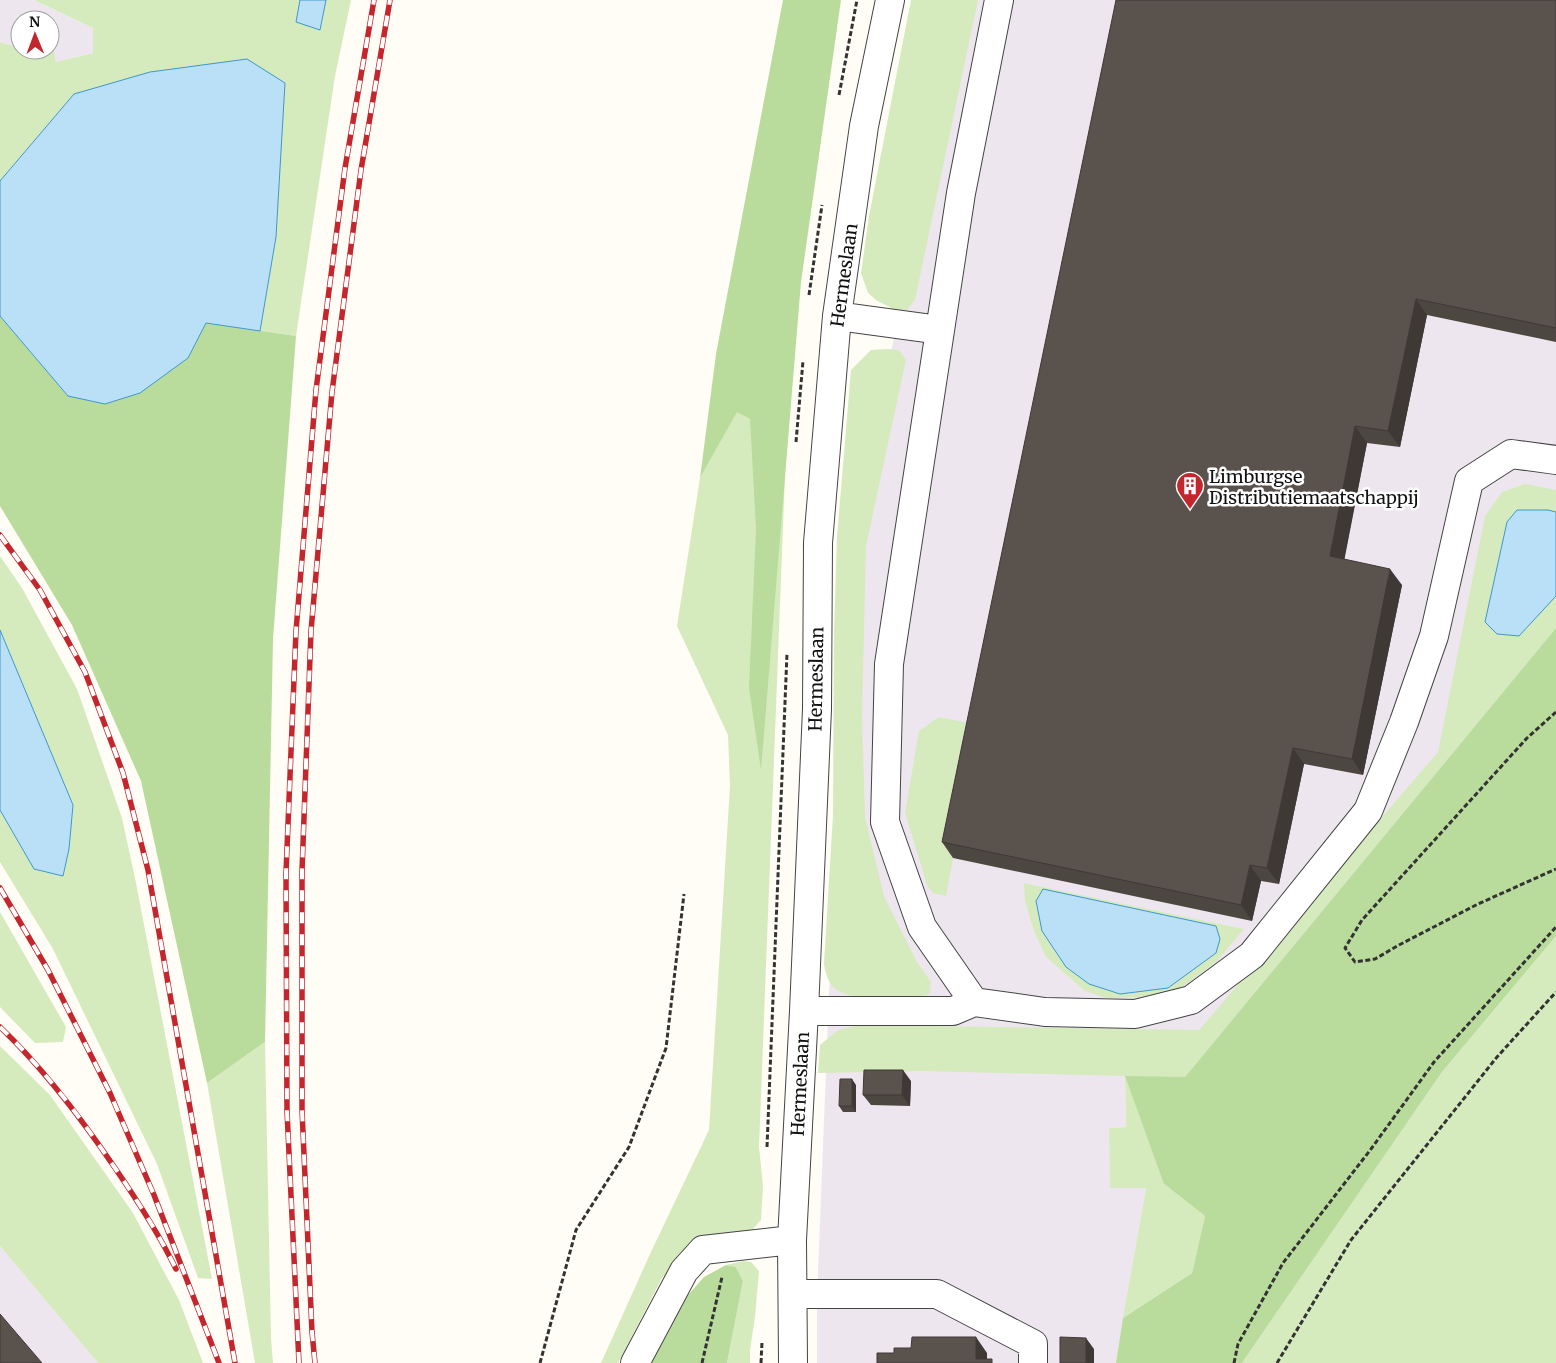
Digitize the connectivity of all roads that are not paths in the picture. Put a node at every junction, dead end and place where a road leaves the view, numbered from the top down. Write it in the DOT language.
graph roads {
  1 [pos="890,0"];
  2 [pos="999,0"];
  3 [pos="837,316"];
  4 [pos="940,330"];
  5 [pos="1556,460"];
  6 [pos="974,1002"];
  7 [pos="804,1011"];
  8 [pos="792,1240"];
  9 [pos="793,1294"];
  10 [pos="635,1363"];
  11 [pos="793,1363"];
  12 [pos="1033,1363"];
  1 -- 3 [label="street, Hermeslaan"];
  2 -- 4 [label="street"];
  3 -- 4 [label="street"];
  3 -- 7 [label="street, Hermeslaan"];
  4 -- 6 [label="street"];
  5 -- 6 [label="street"];
  6 -- 7 [label="street"];
  7 -- 8 [label="street, Hermeslaan"];
  8 -- 9 [label="street, Hermeslaan"];
  8 -- 10 [label="street"];
  9 -- 11 [label="street, Hermeslaan"];
  9 -- 12 [label="street"];
}
